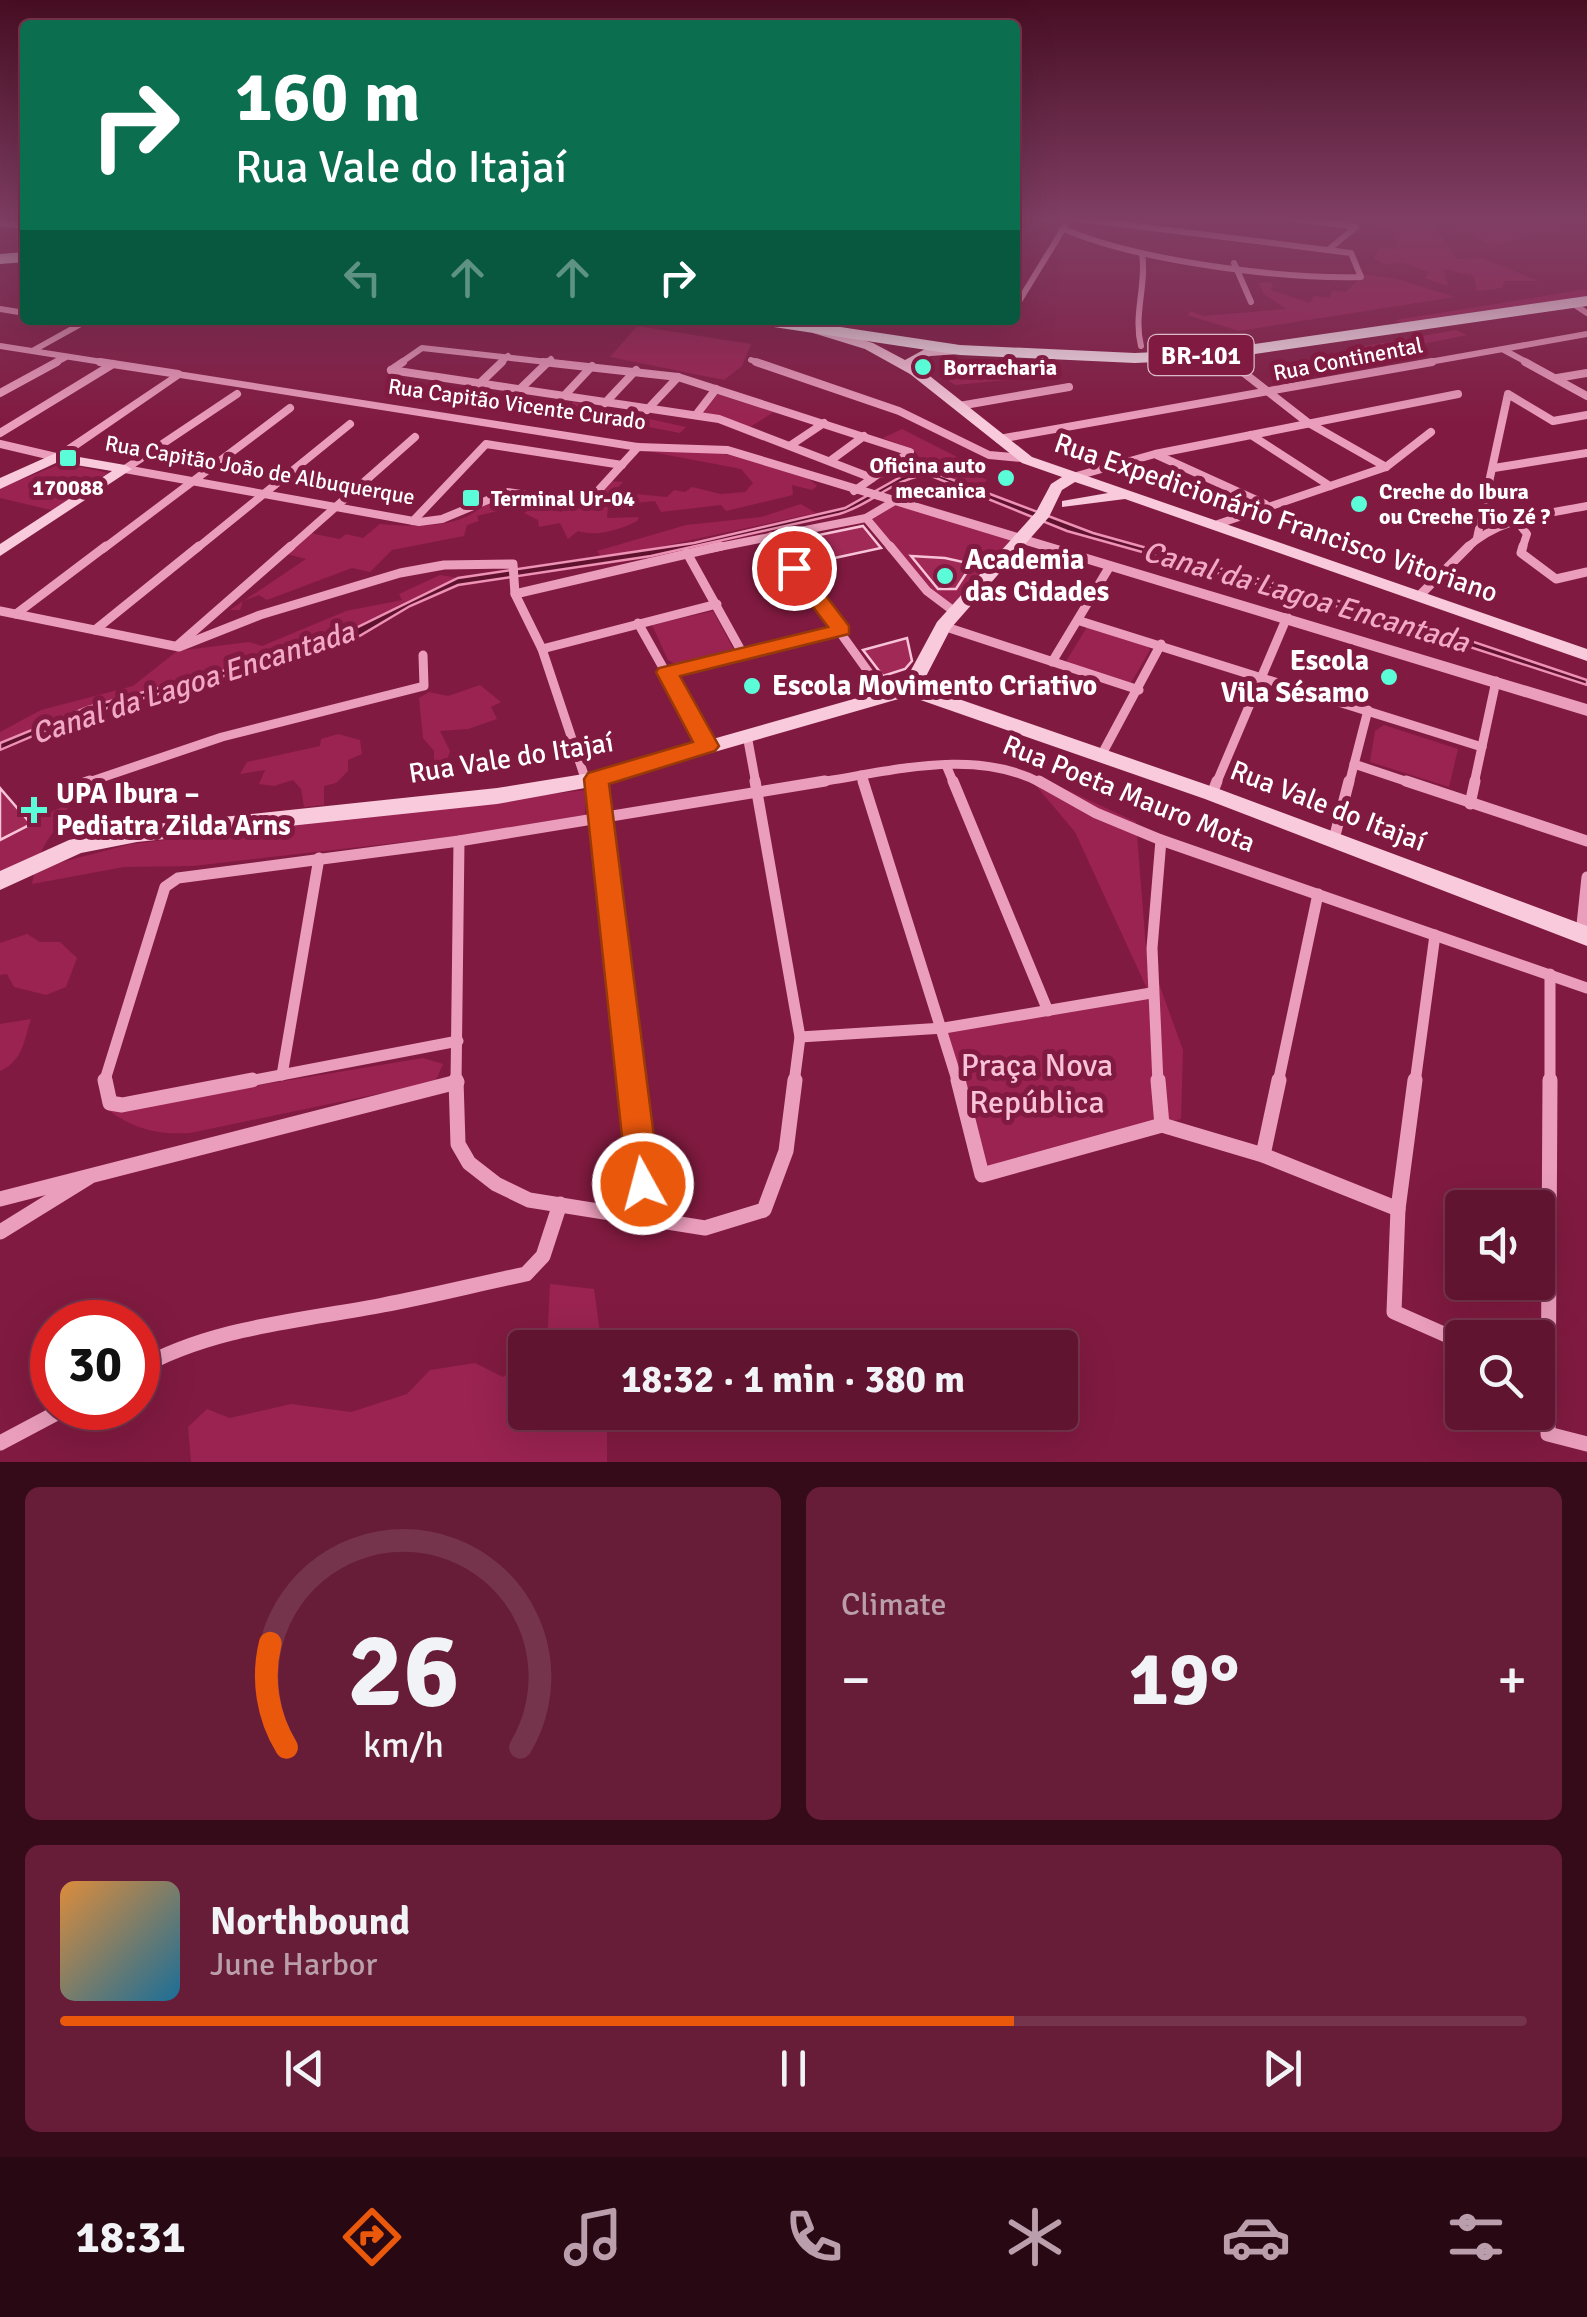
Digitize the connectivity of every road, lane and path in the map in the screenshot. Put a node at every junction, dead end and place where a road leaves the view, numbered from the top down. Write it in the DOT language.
graph roads {
  1 [pos="1143,286"];
  2 [pos="1244,286"];
  3 [pos="1579,286"];
  4 [pos="1251,302"];
  5 [pos="1582,306"];
  6 [pos="76,325"];
  7 [pos="794,325"];
  8 [pos="880,325"];
  9 [pos="813,328"];
  10 [pos="1587,334"];
  11 [pos="0,346"];
  12 [pos="1141,346"];
  13 [pos="12,348"];
  14 [pos="1503,349"];
  15 [pos="960,350"];
  16 [pos="33,351"];
  17 [pos="1220,354"];
  18 [pos="0,355"];
  19 [pos="67,356"];
  20 [pos="508,356"];
  21 [pos="551,360"];
  22 [pos="751,360"];
  23 [pos="114,364"];
  24 [pos="592,366"];
  25 [pos="636,370"];
  26 [pos="915,371"];
  27 [pos="1587,373"];
  28 [pos="178,374"];
  29 [pos="678,377"];
  30 [pos="1556,378"];
  31 [pos="478,385"];
  32 [pos="1069,387"];
  33 [pos="716,389"];
  34 [pos="518,390"];
  35 [pos="0,392"];
  36 [pos="1267,392"];
  37 [pos="237,394"];
  38 [pos="1458,394"];
  39 [pos="1587,396"];
  40 [pos="563,397"];
  41 [pos="605,403"];
  42 [pos="959,406"];
  43 [pos="290,408"];
  44 [pos="647,410"];
  45 [pos="696,414"];
  46 [pos="1587,415"];
  47 [pos="1308,422"];
  48 [pos="824,423"];
  49 [pos="350,424"];
  50 [pos="1432,432"];
  51 [pos="0,433"];
  52 [pos="864,436"];
  53 [pos="1250,436"];
  54 [pos="416,437"];
  55 [pos="998,439"];
  56 [pos="0,444"];
  57 [pos="790,445"];
  58 [pos="638,447"];
  59 [pos="1587,453"];
  60 [pos="1155,454"];
  61 [pos="56,456"];
  62 [pos="1025,459"];
  63 [pos="830,461"];
  64 [pos="622,465"];
  65 [pos="1386,466"];
  66 [pos="1494,468"];
  67 [pos="124,470"];
  68 [pos="1074,476"];
  69 [pos="872,478"];
  70 [pos="194,482"];
  71 [pos="1093,483"];
  72 [pos="0,484"];
  73 [pos="1330,486"];
  74 [pos="857,492"];
  75 [pos="263,494"];
  76 [pos="1051,497"];
  77 [pos="885,500"];
  78 [pos="1144,500"];
  79 [pos="1068,504"];
  80 [pos="1266,504"];
  81 [pos="1587,506"];
  82 [pos="337,507"];
  83 [pos="1040,516"];
  84 [pos="866,518"];
  85 [pos="1516,520"];
  86 [pos="414,521"];
  87 [pos="1218,524"];
  88 [pos="770,536"];
  89 [pos="1019,537"];
  90 [pos="1476,538"];
  91 [pos="0,551"];
  92 [pos="687,554"];
  93 [pos="1110,566"];
  94 [pos="1587,572"];
  95 [pos="514,588"];
  96 [pos="1419,596"];
  97 [pos="716,604"];
  98 [pos="0,610"];
  99 [pos="16,614"];
  100 [pos="1287,618"];
  101 [pos="949,619"];
  102 [pos="1080,621"];
  103 [pos="638,624"];
  104 [pos="95,630"];
  105 [pos="841,630"];
  106 [pos="1161,644"];
  107 [pos="176,647"];
  108 [pos="542,649"];
  109 [pos="423,655"];
  110 [pos="1587,655"];
  111 [pos="744,656"];
  112 [pos="1052,662"];
  113 [pos="667,672"];
  114 [pos="1262,676"];
  115 [pos="1496,681"];
  116 [pos="910,688"];
  117 [pos="1139,690"];
  118 [pos="885,695"];
  119 [pos="1368,710"];
  120 [pos="1587,710"];
  121 [pos="747,734"];
  122 [pos="707,746"];
  123 [pos="1482,747"];
  124 [pos="1102,754"];
  125 [pos="1354,764"];
  126 [pos="946,765"];
  127 [pos="861,776"];
  128 [pos="591,780"];
  129 [pos="76,786"];
  130 [pos="758,790"];
  131 [pos="1212,794"];
  132 [pos="1470,804"];
  133 [pos="601,819"];
  134 [pos="1334,839"];
  135 [pos="1162,840"];
  136 [pos="459,841"];
  137 [pos="1587,841"];
  138 [pos="320,858"];
  139 [pos="1587,877"];
  140 [pos="0,880"];
  141 [pos="1318,894"];
  142 [pos="1584,935"];
  143 [pos="1435,936"];
  144 [pos="1550,974"];
  145 [pos="1587,988"];
  146 [pos="1151,993"];
  147 [pos="1048,1011"];
  148 [pos="944,1028"];
  149 [pos="800,1037"];
  150 [pos="458,1041"];
  151 [pos="282,1075"];
  152 [pos="456,1082"];
  153 [pos="1162,1125"];
  154 [pos="1263,1154"];
  155 [pos="99,1171"];
  156 [pos="0,1199"];
  157 [pos="560,1204"];
  158 [pos="1398,1210"];
  159 [pos="648,1221"];
  160 [pos="0,1232"];
  161 [pos="1543,1320"];
  162 [pos="1445,1334"];
  163 [pos="160,1357"];
  164 [pos="30,1427"];
  165 [pos="1548,1430"];
  166 [pos="0,1443"];
  167 [pos="1587,1444"];
  1 -- 12 [label="street"];
  2 -- 4 [label="street"];
  3 -- 12 [label="highway, BR-101"];
  5 -- 17 [label="highway, BR-101"];
  6 -- 16 [label="street"];
  7 -- 9 [label="highway, BR-101"];
  8 -- 12 [label="highway, BR-101"];
  9 -- 15 [label="highway, BR-101"];
  9 -- 26 [label="main road, Rua Expedicionário Francisco Vitoriano"];
  10 -- 14 [label="street, Rua Continental"];
  11 -- 13 [label="street, Rua Capitão Vicente Curado"];
  13 -- 16 [label="street, Rua Capitão Vicente Curado"];
  13 -- 18 [label="street"];
  14 -- 30 [label="street"];
  14 -- 36 [label="street, Rua Continental"];
  15 -- 17 [label="highway, BR-101"];
  15 -- 26 [label="main road"];
  16 -- 19 [label="street, Rua Capitão Vicente Curado"];
  17 -- 36 [label="street"];
  19 -- 23 [label="street, Rua Capitão Vicente Curado"];
  19 -- 35 [label="street"];
  20 -- 21 [label="street"];
  20 -- 31 [label="street"];
  20 -- 31 [label="street"];
  21 -- 24 [label="street"];
  21 -- 34 [label="street"];
  22 -- 62 [label="street"];
  23 -- 28 [label="street, Rua Capitão Vicente Curado"];
  23 -- 51 [label="street"];
  24 -- 25 [label="street"];
  24 -- 40 [label="street"];
  25 -- 29 [label="street"];
  25 -- 41 [label="street"];
  26 -- 42 [label="main road, Rua Expedicionário Francisco Vitoriano"];
  27 -- 30 [label="street"];
  28 -- 58 [label="street, Rua Capitão Vicente Curado"];
  28 -- 61 [label="street"];
  29 -- 33 [label="street"];
  29 -- 44 [label="street"];
  30 -- 39 [label="street"];
  31 -- 34 [label="street"];
  32 -- 42 [label="street"];
  33 -- 45 [label="street"];
  33 -- 48 [label="street"];
  34 -- 40 [label="street"];
  36 -- 47 [label="street"];
  36 -- 55 [label="street, Rua Continental"];
  37 -- 67 [label="street"];
  38 -- 47 [label="street"];
  40 -- 41 [label="street"];
  41 -- 44 [label="street"];
  42 -- 55 [label="main road, Rua Expedicionário Francisco Vitoriano"];
  43 -- 70 [label="street"];
  44 -- 45 [label="street"];
  45 -- 57 [label="street"];
  46 -- 66 [label="street"];
  47 -- 53 [label="street"];
  47 -- 65 [label="street"];
  48 -- 52 [label="street"];
  48 -- 57 [label="street"];
  49 -- 75 [label="street"];
  50 -- 65 [label="street"];
  52 -- 63 [label="street"];
  52 -- 69 [label="street"];
  53 -- 60 [label="street"];
  53 -- 73 [label="street"];
  54 -- 82 [label="street"];
  55 -- 62 [label="main road, Rua Expedicionário Francisco Vitoriano"];
  56 -- 61 [label="street, Rua Capitão João de Albuquerque"];
  57 -- 63 [label="street"];
  58 -- 64 [label="street"];
  58 -- 74 [label="street, Rua Capitão Vicente Curado"];
  59 -- 66 [label="street"];
  60 -- 68 [label="street"];
  60 -- 80 [label="street"];
  61 -- 67 [label="main road, Rua Capitão João de Albuquerque"];
  61 -- 72 [label="main road"];
  62 -- 68 [label="main road, Rua Expedicionário Francisco Vitoriano"];
  62 -- 76 [label="main road"];
  63 -- 69 [label="street"];
  64 -- 86 [label="street, Rua Capitão João de Albuquerque"];
  64 -- 86 [label="street"];
  65 -- 73 [label="street"];
  66 -- 90 [label="street"];
  67 -- 70 [label="street, Rua Capitão João de Albuquerque"];
  67 -- 91 [label="main road"];
  68 -- 71 [label="main road, Rua Expedicionário Francisco Vitoriano"];
  68 -- 76 [label="main road"];
  69 -- 74 [label="street"];
  70 -- 75 [label="street, Rua Capitão João de Albuquerque"];
  70 -- 99 [label="street"];
  71 -- 78 [label="main road, Rua Expedicionário Francisco Vitoriano"];
  71 -- 79 [label="main road"];
  73 -- 80 [label="street"];
  74 -- 77 [label="street, Rua Capitão Vicente Curado"];
  75 -- 82 [label="street, Rua Capitão João de Albuquerque"];
  75 -- 104 [label="street"];
  76 -- 83 [label="main road"];
  77 -- 84 [label="street"];
  77 -- 89 [label="street, Rua Capitão Vicente Curado"];
  78 -- 79 [label="main road"];
  78 -- 87 [label="main road, Rua Expedicionário Francisco Vitoriano"];
  79 -- 83 [label="main road"];
  80 -- 87 [label="street"];
  81 -- 85 [label="street"];
  82 -- 86 [label="street, Rua Capitão João de Albuquerque"];
  82 -- 107 [label="street"];
  83 -- 89 [label="main road"];
  84 -- 88 [label="street"];
  84 -- 101 [label="street"];
  85 -- 90 [label="street"];
  85 -- 94 [label="street"];
  87 -- 96 [label="main road, Rua Expedicionário Francisco Vitoriano"];
  88 -- 92 [label="street"];
  88 -- 105 [label="street"];
  89 -- 93 [label="street, Rua Capitão Vicente Curado"];
  89 -- 101 [label="main road"];
  90 -- 96 [label="street"];
  92 -- 95 [label="street"];
  92 -- 97 [label="street"];
  93 -- 100 [label="street, Rua Capitão Vicente Curado"];
  93 -- 102 [label="street"];
  95 -- 107 [label="street"];
  95 -- 108 [label="street"];
  96 -- 110 [label="main road, Rua Expedicionário Francisco Vitoriano"];
  97 -- 103 [label="street"];
  97 -- 111 [label="street"];
  98 -- 99 [label="street"];
  99 -- 104 [label="street"];
  100 -- 114 [label="street"];
  100 -- 115 [label="street, Rua Capitão Vicente Curado"];
  101 -- 112 [label="street"];
  101 -- 116 [label="main road"];
  102 -- 106 [label="street"];
  102 -- 112 [label="street"];
  103 -- 108 [label="street"];
  103 -- 113 [label="street"];
  104 -- 107 [label="street"];
  105 -- 111 [label="street"];
  105 -- 118 [label="street"];
  106 -- 114 [label="street"];
  106 -- 117 [label="street"];
  108 -- 128 [label="street"];
  109 -- 129 [label="street"];
  111 -- 113 [label="street"];
  112 -- 117 [label="street"];
  113 -- 122 [label="street"];
  114 -- 119 [label="street"];
  114 -- 131 [label="street"];
  115 -- 120 [label="street, Rua Capitão Vicente Curado"];
  115 -- 123 [label="street"];
  116 -- 118 [label="main road, Rua Vale do Itajaí"];
  116 -- 124 [label="main road, Rua Vale do Itajaí"];
  117 -- 124 [label="street"];
  118 -- 121 [label="main road, Rua Vale do Itajaí"];
  119 -- 123 [label="street"];
  119 -- 125 [label="street"];
  121 -- 122 [label="main road, Rua Vale do Itajaí"];
  121 -- 130 [label="street"];
  122 -- 128 [label="main road, Rua Vale do Itajaí"];
  123 -- 132 [label="street"];
  124 -- 131 [label="main road, Rua Vale do Itajaí"];
  125 -- 132 [label="street"];
  125 -- 134 [label="street"];
  126 -- 127 [label="street, Rua Poeta Mauro Mota"];
  126 -- 135 [label="street, Rua Poeta Mauro Mota"];
  126 -- 147 [label="street"];
  127 -- 130 [label="street, Rua Poeta Mauro Mota"];
  127 -- 148 [label="street"];
  128 -- 133 [label="street"];
  128 -- 140 [label="main road, Rua Vale do Itajaí"];
  130 -- 133 [label="street, Rua Poeta Mauro Mota"];
  130 -- 149 [label="street"];
  131 -- 134 [label="main road, Rua Vale do Itajaí"];
  132 -- 137 [label="street"];
  133 -- 136 [label="street, Rua Poeta Mauro Mota"];
  133 -- 159 [label="street"];
  134 -- 142 [label="main road, Rua Vale do Itajaí"];
  135 -- 141 [label="street, Rua Poeta Mauro Mota"];
  135 -- 146 [label="street"];
  136 -- 138 [label="street, Rua Poeta Mauro Mota"];
  136 -- 150 [label="street"];
  138 -- 151 [label="street"];
  138 -- 151 [label="street, Rua Poeta Mauro Mota"];
  139 -- 142 [label="street"];
  141 -- 143 [label="street, Rua Poeta Mauro Mota"];
  141 -- 154 [label="street"];
  143 -- 144 [label="street, Rua Poeta Mauro Mota"];
  143 -- 158 [label="street"];
  144 -- 145 [label="street, Rua Poeta Mauro Mota"];
  144 -- 161 [label="street"];
  146 -- 147 [label="street"];
  146 -- 153 [label="street"];
  147 -- 148 [label="street"];
  148 -- 149 [label="street"];
  148 -- 153 [label="street"];
  149 -- 159 [label="street"];
  150 -- 151 [label="street"];
  150 -- 152 [label="street"];
  152 -- 155 [label="street"];
  152 -- 157 [label="street"];
  153 -- 154 [label="street"];
  154 -- 158 [label="street"];
  155 -- 156 [label="street"];
  155 -- 160 [label="street"];
  157 -- 159 [label="street"];
  157 -- 163 [label="street"];
  158 -- 162 [label="street"];
  164 -- 166 [label="street"];
  165 -- 167 [label="street"];
}
